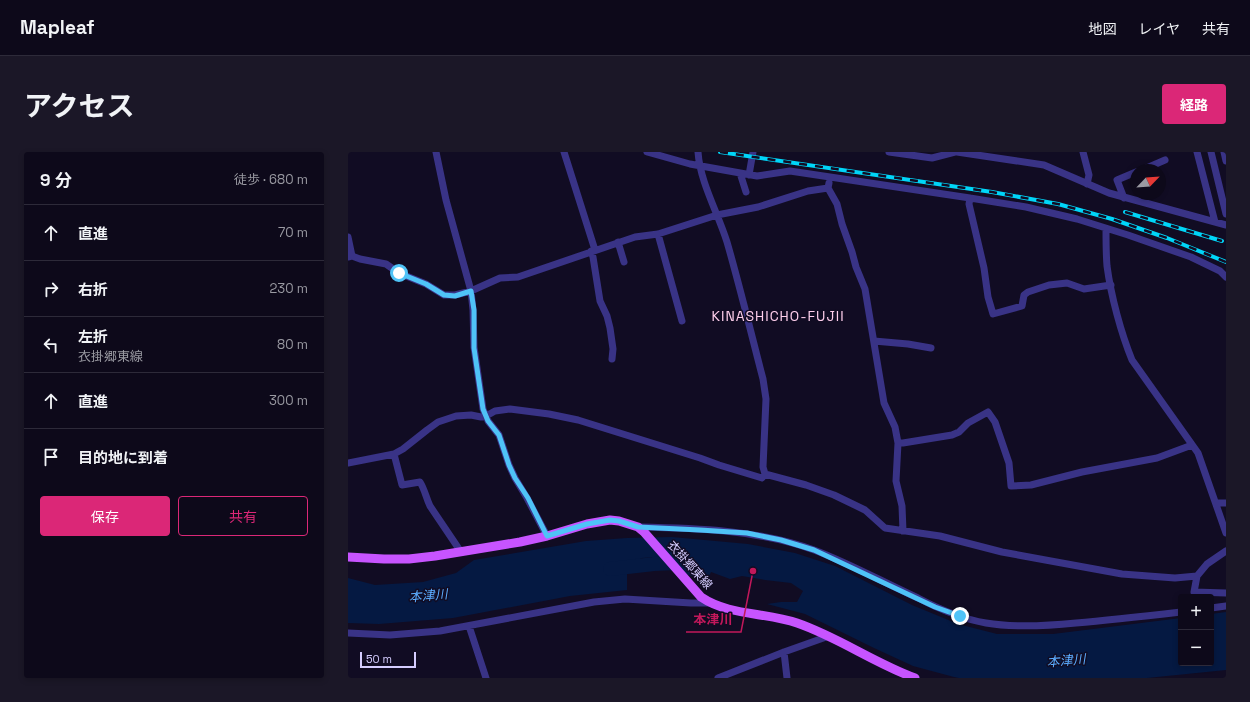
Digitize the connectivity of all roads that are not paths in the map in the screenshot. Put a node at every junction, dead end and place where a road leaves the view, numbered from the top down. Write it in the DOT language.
graph roads {
  1 [pos="436,152"];
  2 [pos="564,152"];
  3 [pos="647,152"];
  4 [pos="698,152"];
  5 [pos="753,152"];
  6 [pos="889,152"];
  7 [pos="956,152"];
  8 [pos="1083,152"];
  9 [pos="1197,152"];
  10 [pos="1211,152"];
  11 [pos="971,153"];
  12 [pos="1165,160"];
  13 [pos="1156,164"];
  14 [pos="700,166"];
  15 [pos="740,173"];
  16 [pos="750,175"];
  17 [pos="1130,175"];
  18 [pos="829,177"];
  19 [pos="1087,184"];
  20 [pos="828,188"];
  21 [pos="746,192"];
  22 [pos="970,198"];
  23 [pos="1124,198"];
  24 [pos="1226,214"];
  25 [pos="717,215"];
  26 [pos="1220,224"];
  27 [pos="1106,228"];
  28 [pos="658,234"];
  29 [pos="348,237"];
  30 [pos="618,242"];
  31 [pos="593,250"];
  32 [pos="350,257"];
  33 [pos="624,262"];
  34 [pos="1226,277"];
  35 [pos="1111,285"];
  36 [pos="471,291"];
  37 [pos="682,321"];
  38 [pos="874,341"];
  39 [pos="931,348"];
  40 [pos="612,359"];
  41 [pos="486,416"];
  42 [pos="898,443"];
  43 [pos="1192,445"];
  44 [pos="394,454"];
  45 [pos="348,463"];
  46 [pos="765,474"];
  47 [pos="1216,503"];
  48 [pos="1226,503"];
  49 [pos="641,529"];
  50 [pos="903,531"];
  51 [pos="1226,533"];
  52 [pos="547,536"];
  53 [pos="1226,551"];
  54 [pos="461,552"];
  55 [pos="348,557"];
  56 [pos="1197,576"];
  57 [pos="1226,593"];
  58 [pos="709,602"];
  59 [pos="1226,606"];
  60 [pos="1214,608"];
  61 [pos="1178,612"];
  62 [pos="469,626"];
  63 [pos="348,633"];
  64 [pos="829,636"];
  65 [pos="784,652"];
  66 [pos="486,678"];
  67 [pos="718,678"];
  68 [pos="787,678"];
  69 [pos="915,678"];
  1 -- 36 [label="street"];
  2 -- 31 [label="street"];
  3 -- 14 [label="street"];
  4 -- 14 [label="street"];
  5 -- 16 [label="street"];
  6 -- 7 [label="street"];
  7 -- 11 [label="street"];
  8 -- 19 [label="street"];
  9 -- 26 [label="street"];
  10 -- 24 [label="street"];
  11 -- 19 [label="street"];
  12 -- 13 [label="street"];
  14 -- 15 [label="street"];
  14 -- 25 [label="street"];
  15 -- 16 [label="street"];
  15 -- 21 [label="street"];
  16 -- 18 [label="street"];
  17 -- 23 [label="street"];
  18 -- 20 [label="street"];
  18 -- 22 [label="street"];
  19 -- 23 [label="street"];
  20 -- 25 [label="street"];
  20 -- 38 [label="street"];
  22 -- 27 [label="street"];
  22 -- 35 [label="street"];
  23 -- 26 [label="street"];
  25 -- 28 [label="street"];
  25 -- 46 [label="street"];
  27 -- 34 [label="street"];
  27 -- 35 [label="street"];
  28 -- 30 [label="street"];
  28 -- 37 [label="street"];
  29 -- 32 [label="street"];
  30 -- 31 [label="street"];
  30 -- 33 [label="street"];
  31 -- 36 [label="street"];
  31 -- 40 [label="street"];
  32 -- 36 [label="street"];
  35 -- 43 [label="street"];
  36 -- 41 [label="street"];
  38 -- 39 [label="street"];
  38 -- 42 [label="street"];
  41 -- 44 [label="street"];
  41 -- 46 [label="street"];
  41 -- 52 [label="street"];
  42 -- 43 [label="street"];
  42 -- 50 [label="street"];
  43 -- 47 [label="street"];
  44 -- 45 [label="street"];
  44 -- 54 [label="street"];
  46 -- 50 [label="street"];
  47 -- 48 [label="street"];
  47 -- 51 [label="street"];
  49 -- 52 [label="main road"];
  49 -- 58 [label="main road, 衣掛郷東線"];
  49 -- 61 [label="street"];
  50 -- 56 [label="street"];
  52 -- 54 [label="main road"];
  53 -- 56 [label="street"];
  54 -- 55 [label="main road"];
  56 -- 57 [label="street"];
  58 -- 62 [label="street"];
  58 -- 64 [label="main road, 衣掛郷東線"];
  59 -- 60 [label="street"];
  62 -- 63 [label="street"];
  62 -- 66 [label="street"];
  64 -- 65 [label="street"];
  64 -- 69 [label="main road, 衣掛郷東線"];
  65 -- 67 [label="street"];
  65 -- 68 [label="street"];
}
